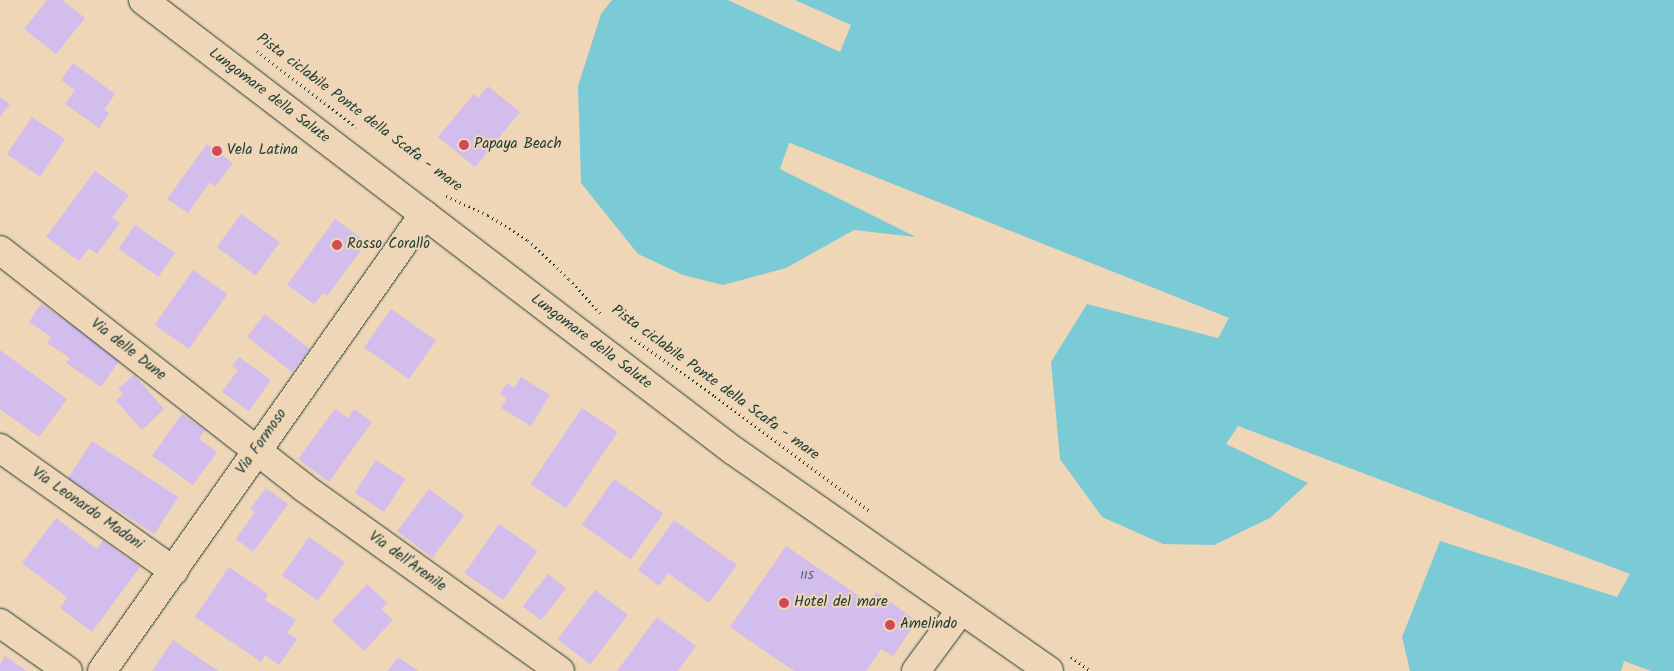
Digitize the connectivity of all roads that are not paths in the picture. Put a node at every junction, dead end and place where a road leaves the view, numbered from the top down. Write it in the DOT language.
graph roads {
  1 [pos="143,0"];
  2 [pos="424,214"];
  3 [pos="0,250"];
  4 [pos="0,448"];
  5 [pos="256,450"];
  6 [pos="174,571"];
  7 [pos="960,610"];
  8 [pos="0,623"];
  9 [pos="1058,663"];
  10 [pos="68,671"];
  11 [pos="102,671"];
  12 [pos="560,671"];
  13 [pos="916,671"];
  1 -- 2 [label="street, Lungomare della Salute"];
  2 -- 5 [label="street, Via Formoso"];
  2 -- 7 [label="street, Lungomare della Salute"];
  3 -- 5 [label="street, Via delle Dune"];
  4 -- 6 [label="street, Via Leonardo Madoni"];
  5 -- 6 [label="street, Via Formoso"];
  5 -- 12 [label="street, Via dell'Arenile"];
  6 -- 11 [label="street, Via Formoso"];
  7 -- 9 [label="street, Lungomare della Salute"];
  7 -- 13 [label="street"];
  8 -- 10 [label="street"];
}
